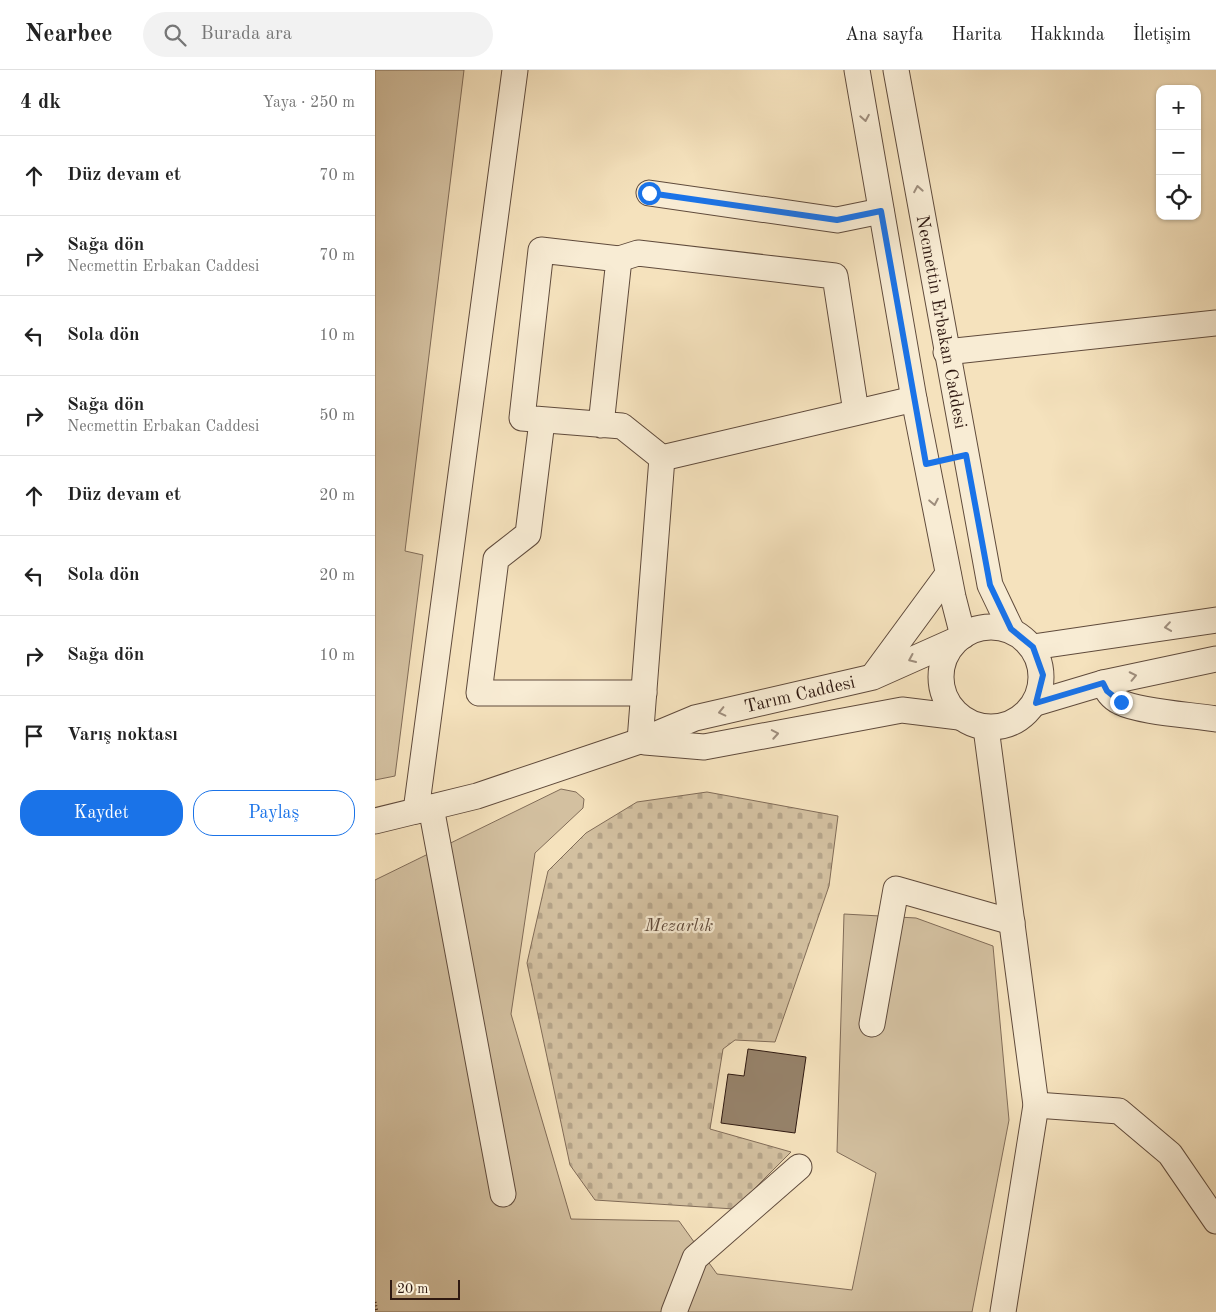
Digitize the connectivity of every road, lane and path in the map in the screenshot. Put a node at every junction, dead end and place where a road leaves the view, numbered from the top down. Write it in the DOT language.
graph roads {
  1 [pos="515,70"];
  2 [pos="857,70"];
  3 [pos="897,70"];
  4 [pos="649,193"];
  5 [pos="881,211"];
  6 [pos="619,258"];
  7 [pos="1216,322"];
  8 [pos="946,352"];
  9 [pos="913,399"];
  10 [pos="856,412"];
  11 [pos="542,421"];
  12 [pos="601,425"];
  13 [pos="966,455"];
  14 [pos="662,458"];
  15 [pos="926,464"];
  16 [pos="948,574"];
  17 [pos="1216,620"];
  18 [pos="1011,629"];
  19 [pos="960,638"];
  20 [pos="1033,647"];
  21 [pos="1216,659"];
  22 [pos="873,676"];
  23 [pos="1103,683"];
  24 [pos="644,693"];
  25 [pos="1036,703"];
  26 [pos="959,717"];
  27 [pos="1216,719"];
  28 [pos="986,728"];
  29 [pos="640,741"];
  30 [pos="423,809"];
  31 [pos="375,821"];
  32 [pos="1012,922"];
  33 [pos="872,1024"];
  34 [pos="1036,1106"];
  35 [pos="799,1167"];
  36 [pos="503,1194"];
  37 [pos="1216,1221"];
  38 [pos="375,1302"];
  39 [pos="377,1312"];
  40 [pos="674,1312"];
  41 [pos="1003,1312"];
  1 -- 30 [label="street"];
  2 -- 5 [label="street, one-way"];
  8 -- 3 [label="street, Necmettin Erbakan Caddesi, one-way"];
  4 -- 5 [label="street"];
  5 -- 9 [label="street"];
  6 -- 10 [label="street"];
  6 -- 11 [label="street"];
  6 -- 12 [label="street"];
  7 -- 8 [label="street"];
  8 -- 13 [label="street, Necmettin Erbakan Caddesi"];
  9 -- 10 [label="street"];
  9 -- 15 [label="street"];
  10 -- 14 [label="street"];
  11 -- 12 [label="street"];
  11 -- 24 [label="street"];
  12 -- 14 [label="street"];
  13 -- 15 [label="street"];
  13 -- 18 [label="street, Necmettin Erbakan Caddesi"];
  14 -- 24 [label="street"];
  15 -- 16 [label="street, one-way"];
  16 -- 19 [label="street"];
  16 -- 22 [label="street"];
  17 -- 20 [label="street, one-way"];
  18 -- 19 [label="street"];
  18 -- 20 [label="street"];
  19 -- 22 [label="street, Tarım Caddesi, one-way"];
  19 -- 26 [label="street"];
  20 -- 25 [label="street"];
  23 -- 21 [label="street, one-way"];
  22 -- 29 [label="street, Tarım Caddesi, one-way"];
  23 -- 25 [label="street"];
  23 -- 27 [label="street"];
  24 -- 29 [label="street"];
  25 -- 28 [label="street"];
  26 -- 28 [label="street"];
  29 -- 26 [label="street, Tarım Caddesi, one-way"];
  28 -- 32 [label="street"];
  29 -- 30 [label="street, Tarım Caddesi"];
  30 -- 31 [label="street, Tarım Caddesi"];
  30 -- 36 [label="street"];
  32 -- 33 [label="street"];
  32 -- 34 [label="street"];
  34 -- 37 [label="street"];
  34 -- 41 [label="street"];
  35 -- 40 [label="street"];
  38 -- 39 [label="path"];
}
